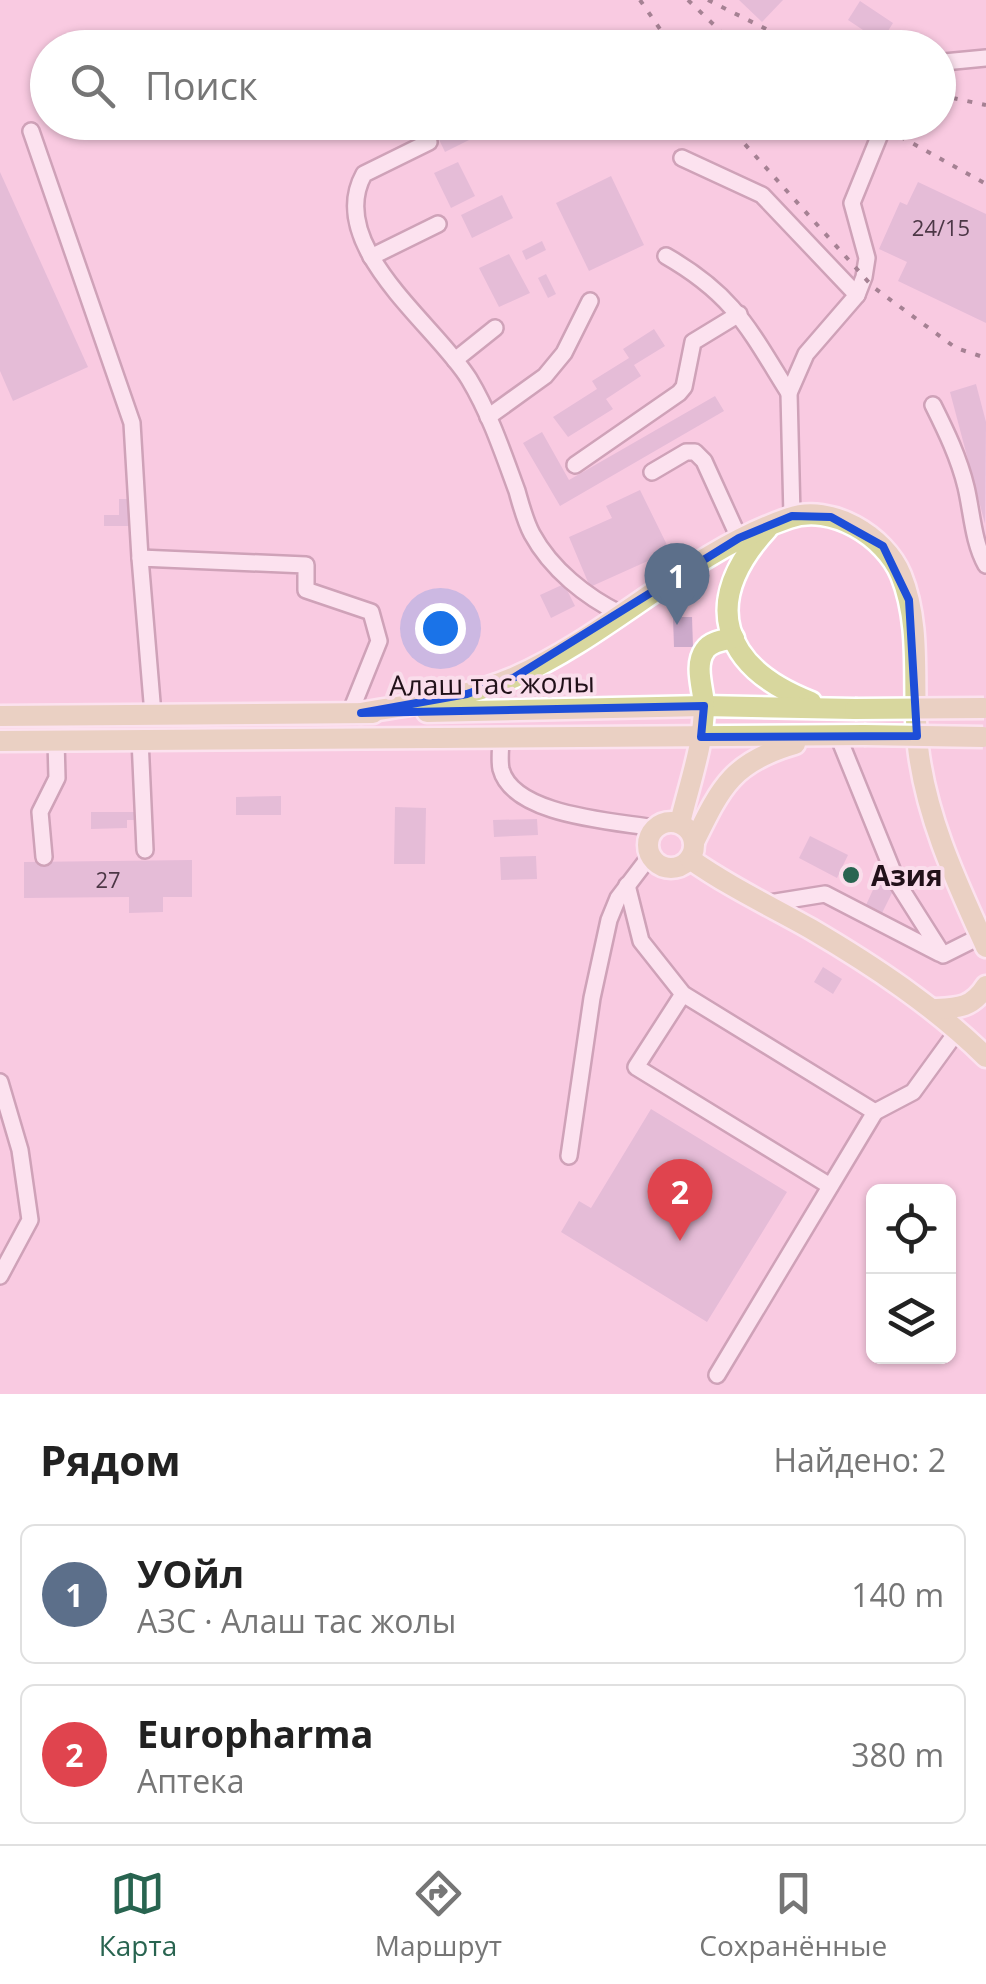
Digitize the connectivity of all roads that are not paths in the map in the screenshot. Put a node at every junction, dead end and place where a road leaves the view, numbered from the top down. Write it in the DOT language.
graph roads {
  1 [pos="986,58"];
  2 [pos="956,61"];
  3 [pos="34,140"];
  4 [pos="878,140"];
  5 [pos="429,142"];
  6 [pos="682,158"];
  7 [pos="438,224"];
  8 [pos="666,256"];
  9 [pos="371,257"];
  10 [pos="857,294"];
  11 [pos="590,301"];
  12 [pos="739,314"];
  13 [pos="495,328"];
  14 [pos="455,360"];
  15 [pos="789,392"];
  16 [pos="934,404"];
  17 [pos="488,417"];
  18 [pos="576,465"];
  19 [pos="652,472"];
  20 [pos="792,516"];
  21 [pos="768,528"];
  22 [pos="739,538"];
  23 [pos="140,558"];
  24 [pos="986,565"];
  25 [pos="622,614"];
  26 [pos="734,638"];
  27 [pos="704,706"];
  28 [pos="825,708"];
  29 [pos="985,708"];
  30 [pos="355,713"];
  31 [pos="153,714"];
  32 [pos="0,716"];
  33 [pos="701,736"];
  34 [pos="830,736"];
  35 [pos="984,737"];
  36 [pos="502,738"];
  37 [pos="140,739"];
  38 [pos="0,740"];
  39 [pos="56,740"];
  40 [pos="680,823"];
  41 [pos="654,828"];
  42 [pos="144,850"];
  43 [pos="692,850"];
  44 [pos="650,856"];
  45 [pos="44,857"];
  46 [pos="627,885"];
  47 [pos="764,904"];
  48 [pos="984,941"];
  49 [pos="943,955"];
  50 [pos="986,986"];
  51 [pos="684,994"];
  52 [pos="935,1009"];
  53 [pos="958,1030"];
  54 [pos="986,1057"];
  55 [pos="0,1082"];
  56 [pos="874,1112"];
  57 [pos="569,1156"];
  58 [pos="830,1186"];
  59 [pos="0,1276"];
  60 [pos="717,1375"];
  1 -- 2 [label="lane"];
  3 -- 23 [label="lane"];
  4 -- 10 [label="lane"];
  5 -- 9 [label="lane"];
  6 -- 10 [label="lane"];
  7 -- 9 [label="lane"];
  8 -- 12 [label="lane"];
  9 -- 14 [label="lane"];
  10 -- 15 [label="lane"];
  11 -- 17 [label="lane"];
  12 -- 15 [label="lane"];
  12 -- 18 [label="lane"];
  13 -- 14 [label="lane"];
  14 -- 17 [label="lane"];
  15 -- 20 [label="lane"];
  16 -- 24 [label="lane"];
  17 -- 25 [label="lane"];
  19 -- 22 [label="lane"];
  20 -- 21 [label="main road"];
  20 -- 48 [label="main road"];
  21 -- 22 [label="main road"];
  21 -- 26 [label="main road"];
  22 -- 25 [label="main road"];
  23 -- 30 [label="lane"];
  23 -- 31 [label="lane"];
  25 -- 30 [label="main road"];
  26 -- 27 [label="main road"];
  26 -- 28 [label="main road"];
  27 -- 28 [label="main road, Алаш тас жолы"];
  27 -- 30 [label="main road, Алаш тас жолы"];
  27 -- 33 [label="main road"];
  28 -- 29 [label="main road, Алаш тас жолы, bridge"];
  30 -- 31 [label="main road, Алаш тас жолы"];
  31 -- 32 [label="main road, Алаш тас жолы"];
  33 -- 34 [label="main road, Алаш тас жолы"];
  33 -- 36 [label="main road, Алаш тас жолы"];
  33 -- 40 [label="main road"];
  34 -- 35 [label="main road, Алаш тас жолы, bridge"];
  34 -- 43 [label="main road"];
  34 -- 49 [label="lane"];
  36 -- 37 [label="main road, Алаш тас жолы"];
  36 -- 41 [label="lane"];
  37 -- 39 [label="main road, Алаш тас жолы"];
  37 -- 42 [label="lane"];
  38 -- 39 [label="main road, Алаш тас жолы"];
  39 -- 45 [label="lane"];
  40 -- 41 [label="main road"];
  40 -- 43 [label="main road"];
  41 -- 44 [label="main road"];
  43 -- 44 [label="main road"];
  43 -- 47 [label="main road"];
  44 -- 46 [label="lane"];
  46 -- 51 [label="lane"];
  46 -- 57 [label="lane"];
  47 -- 49 [label="lane"];
  47 -- 52 [label="main road"];
  48 -- 49 [label="lane"];
  50 -- 52 [label="main road"];
  51 -- 56 [label="lane"];
  51 -- 58 [label="lane"];
  52 -- 53 [label="main road"];
  53 -- 54 [label="main road"];
  53 -- 56 [label="lane"];
  55 -- 59 [label="lane"];
  56 -- 58 [label="lane"];
  58 -- 60 [label="lane"];
}
